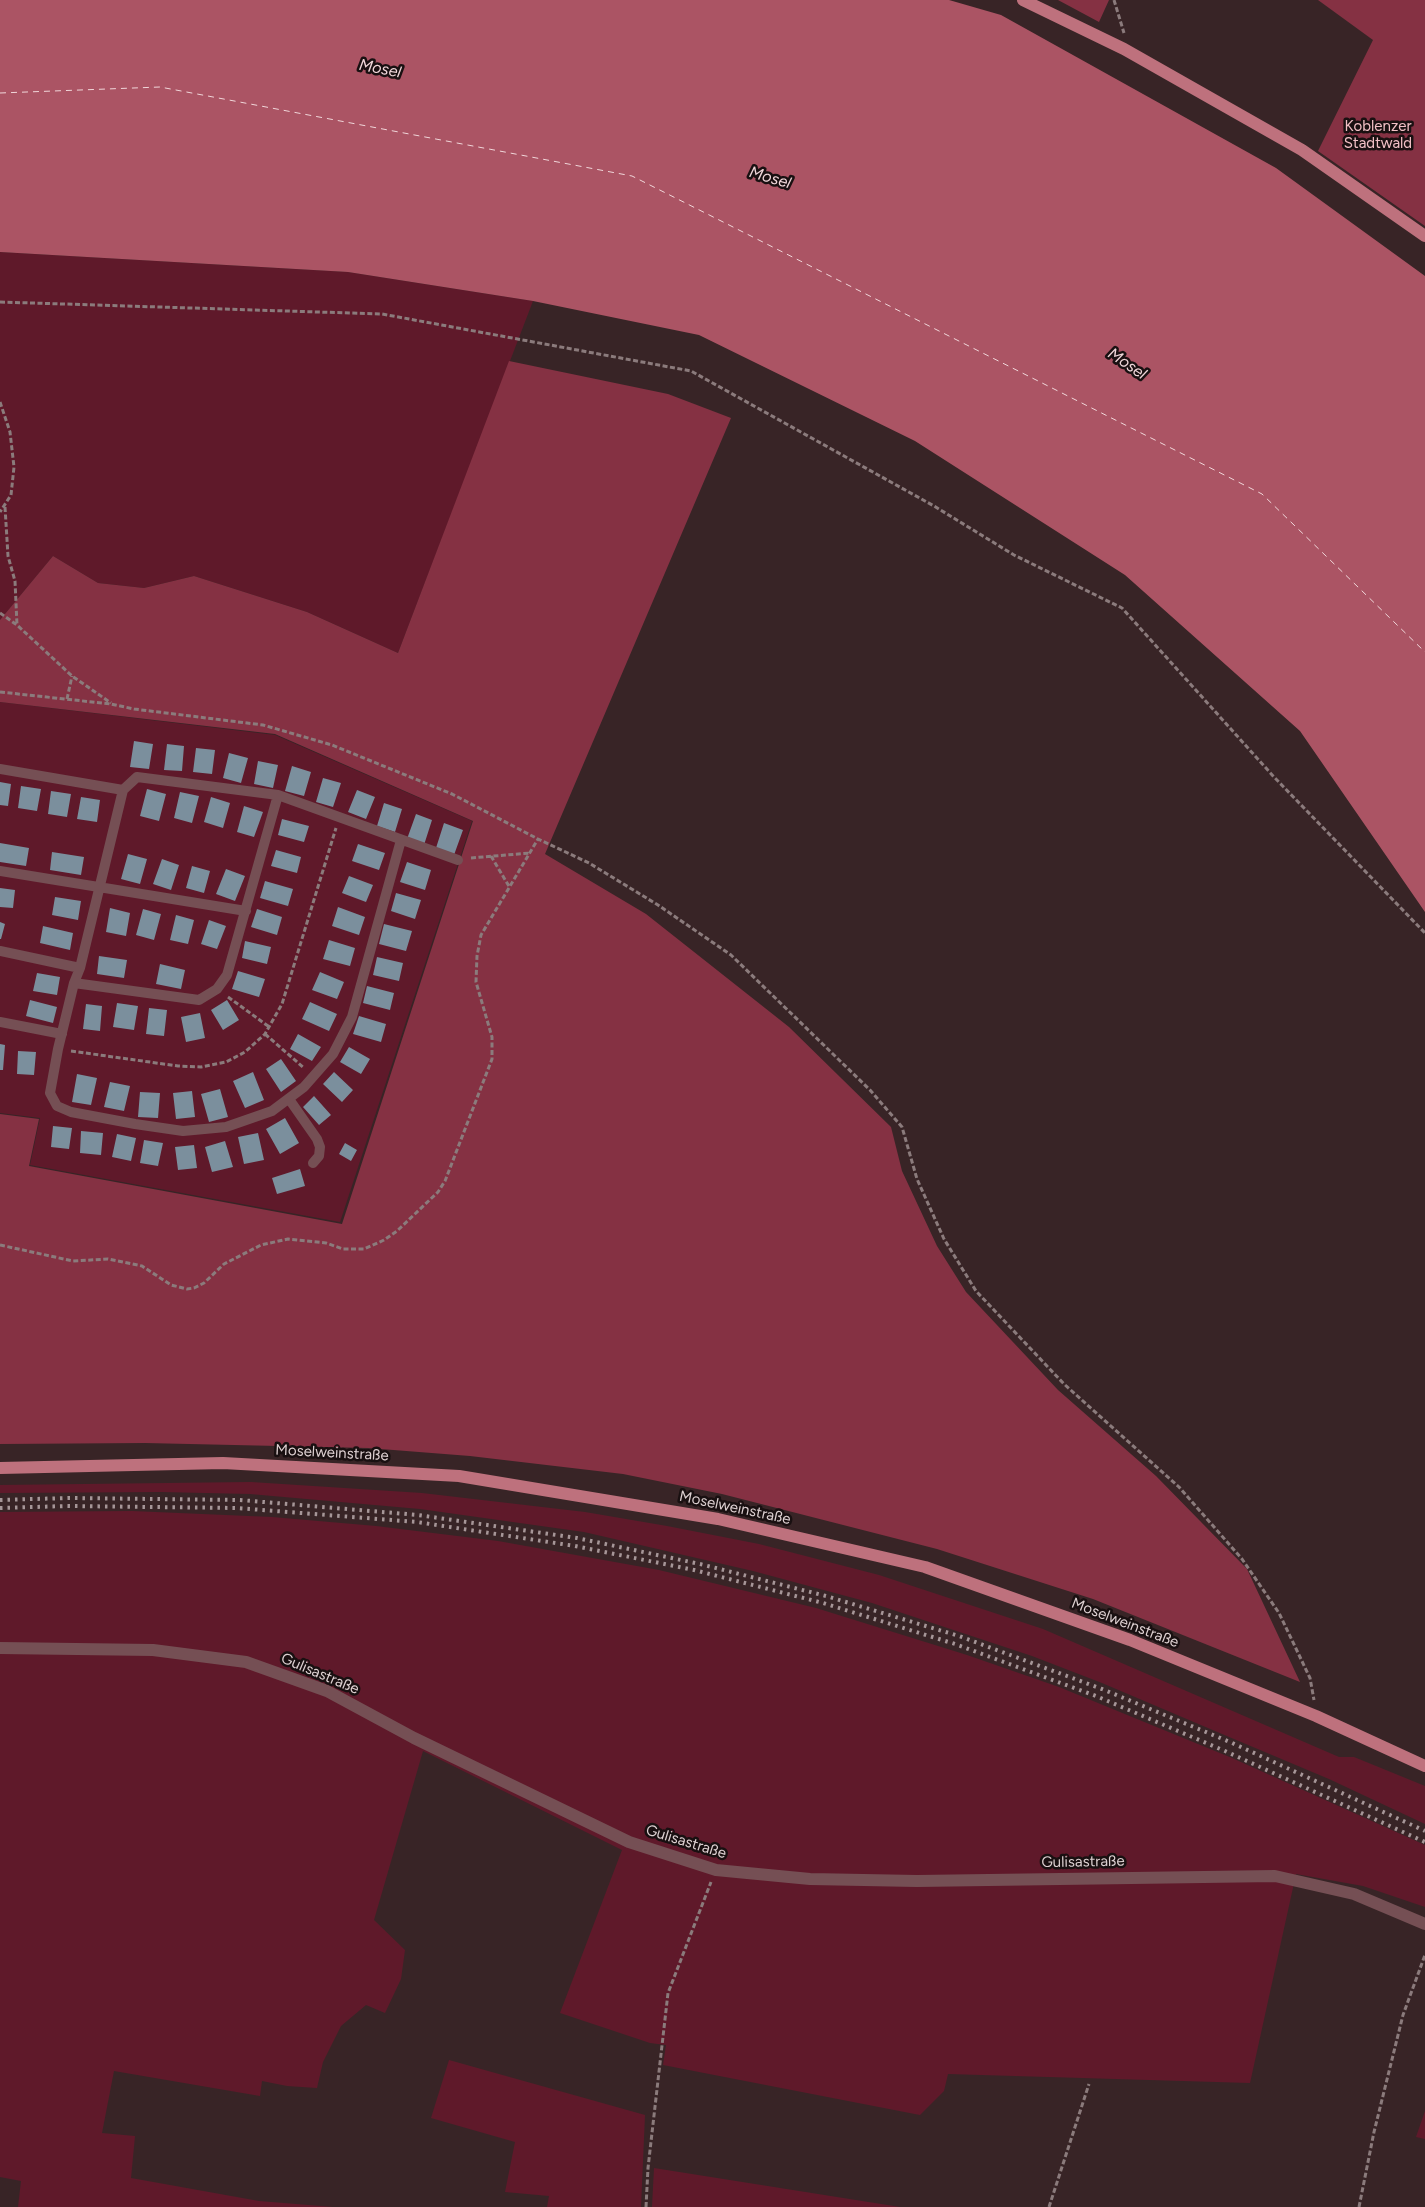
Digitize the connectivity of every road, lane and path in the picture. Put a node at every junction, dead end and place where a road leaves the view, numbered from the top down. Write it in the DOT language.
graph roads {
  1 [pos="1023,0"];
  2 [pos="1114,0"];
  3 [pos="1118,18"];
  4 [pos="1425,236"];
  5 [pos="0,302"];
  6 [pos="0,402"];
  7 [pos="5,507"];
  8 [pos="0,512"];
  9 [pos="0,613"];
  10 [pos="17,625"];
  11 [pos="72,676"];
  12 [pos="0,692"];
  13 [pos="67,700"];
  14 [pos="111,704"];
  15 [pos="0,769"];
  16 [pos="123,790"];
  17 [pos="278,795"];
  18 [pos="339,818"];
  19 [pos="538,839"];
  20 [pos="401,840"];
  21 [pos="530,853"];
  22 [pos="491,856"];
  23 [pos="458,860"];
  24 [pos="0,871"];
  25 [pos="99,887"];
  26 [pos="510,889"];
  27 [pos="246,911"];
  28 [pos="1425,933"];
  29 [pos="0,950"];
  30 [pos="80,968"];
  31 [pos="74,982"];
  32 [pos="217,989"];
  33 [pos="0,1022"];
  34 [pos="268,1026"];
  35 [pos="62,1034"];
  36 [pos="265,1034"];
  37 [pos="58,1049"];
  38 [pos="313,1077"];
  39 [pos="289,1099"];
  40 [pos="314,1163"];
  41 [pos="0,1246"];
  42 [pos="0,1468"];
  43 [pos="0,1648"];
  44 [pos="1316,1716"];
  45 [pos="1425,1766"];
  46 [pos="716,1870"];
  47 [pos="1425,1924"];
  48 [pos="1425,1955"];
  49 [pos="1089,2084"];
  50 [pos="646,2207"];
  51 [pos="1049,2207"];
  52 [pos="1359,2207"];
  1 -- 4 [label="main road"];
  2 -- 3 [label="path"];
  5 -- 28 [label="path"];
  6 -- 7 [label="path"];
  7 -- 8 [label="path"];
  7 -- 10 [label="path"];
  9 -- 10 [label="path"];
  10 -- 11 [label="path"];
  11 -- 13 [label="path"];
  11 -- 14 [label="path"];
  12 -- 13 [label="path"];
  13 -- 14 [label="path"];
  14 -- 19 [label="path"];
  15 -- 16 [label="lane"];
  16 -- 17 [label="lane"];
  16 -- 25 [label="lane"];
  17 -- 18 [label="lane"];
  17 -- 27 [label="lane"];
  18 -- 20 [label="lane"];
  18 -- 34 [label="path"];
  19 -- 21 [label="path"];
  19 -- 44 [label="path"];
  20 -- 23 [label="lane"];
  20 -- 38 [label="lane"];
  21 -- 22 [label="path"];
  21 -- 26 [label="path"];
  22 -- 23 [label="path"];
  22 -- 26 [label="path"];
  24 -- 25 [label="lane"];
  25 -- 27 [label="lane"];
  25 -- 30 [label="lane"];
  26 -- 41 [label="path"];
  27 -- 32 [label="lane"];
  29 -- 30 [label="lane"];
  30 -- 31 [label="lane"];
  31 -- 32 [label="lane"];
  31 -- 35 [label="lane"];
  32 -- 34 [label="path"];
  33 -- 35 [label="lane"];
  34 -- 36 [label="path"];
  35 -- 37 [label="lane"];
  36 -- 37 [label="path"];
  36 -- 38 [label="path"];
  37 -- 39 [label="lane"];
  38 -- 39 [label="lane"];
  39 -- 40 [label="lane"];
  42 -- 44 [label="main road, Moselweinstraße"];
  43 -- 46 [label="street, Gulisastraße"];
  44 -- 45 [label="main road, Moselweinstraße"];
  46 -- 47 [label="street, Gulisastraße"];
  46 -- 50 [label="path"];
  48 -- 52 [label="path"];
  49 -- 51 [label="path"];
}
